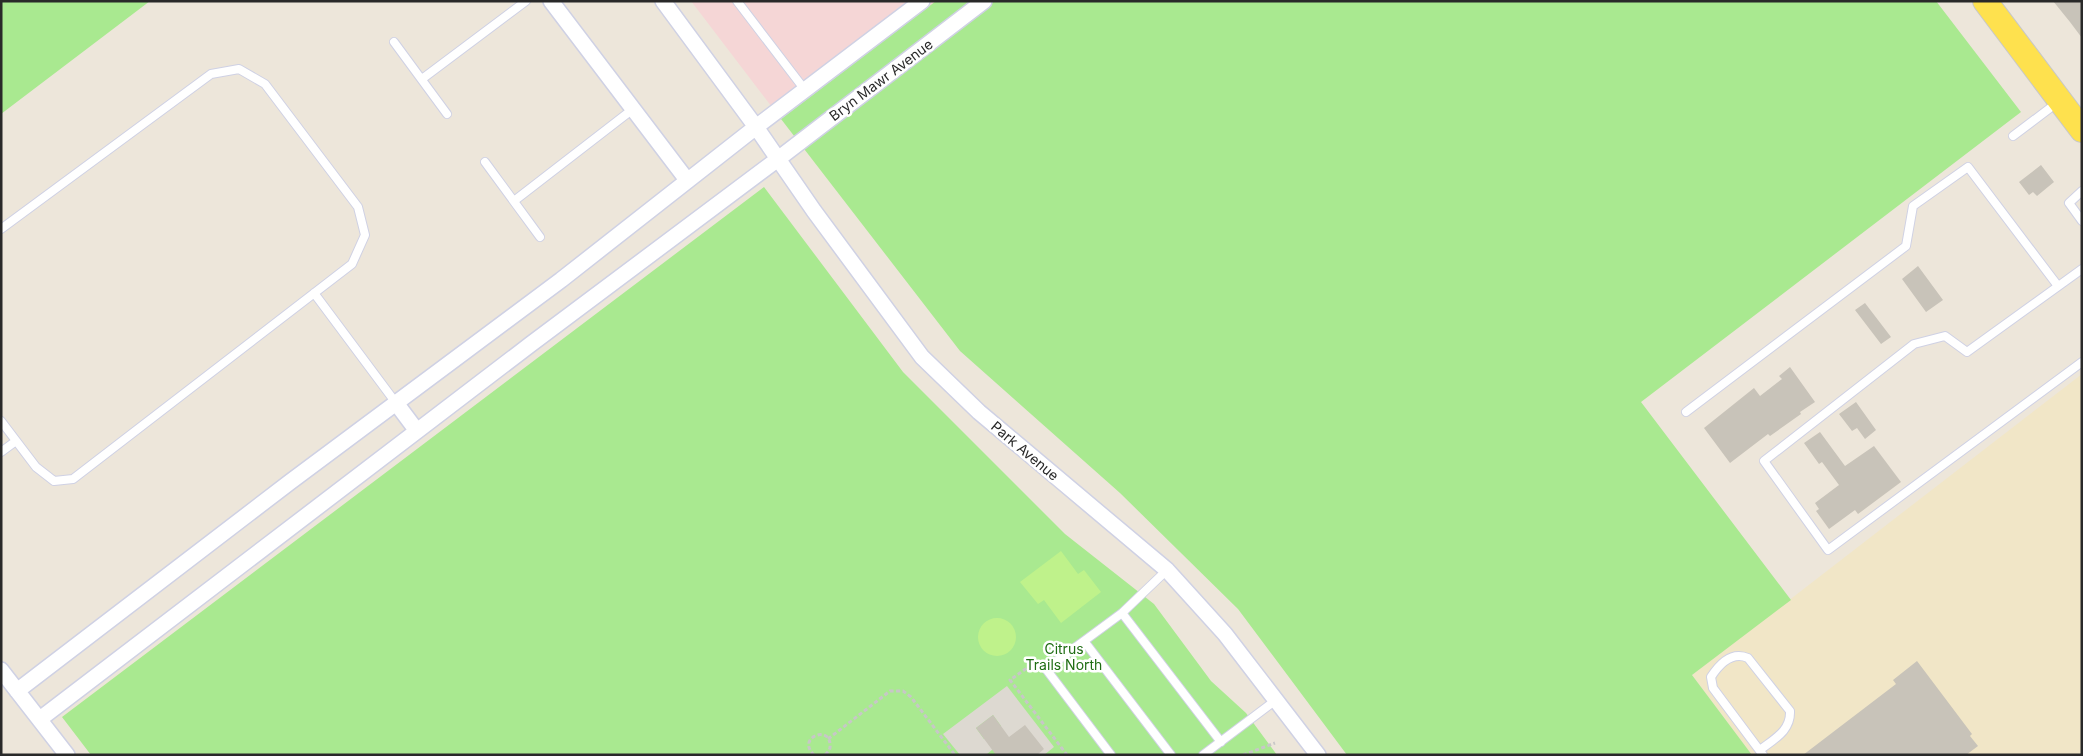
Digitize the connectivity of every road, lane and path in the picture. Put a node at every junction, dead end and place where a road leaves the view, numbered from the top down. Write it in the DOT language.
graph roads {
  1 [pos="526,1"];
  2 [pos="551,1"];
  3 [pos="663,1"];
  4 [pos="737,1"];
  5 [pos="922,1"];
  6 [pos="984,1"];
  7 [pos="1985,1"];
  8 [pos="394,42"];
  9 [pos="422,79"];
  10 [pos="805,90"];
  11 [pos="2060,101"];
  12 [pos="633,109"];
  13 [pos="447,114"];
  14 [pos="756,127"];
  15 [pos="2082,130"];
  16 [pos="2013,136"];
  17 [pos="778,159"];
  18 [pos="485,162"];
  19 [pos="687,180"];
  20 [pos="2082,192"];
  21 [pos="514,201"];
  22 [pos="2082,221"];
  23 [pos="1,228"];
  24 [pos="540,236"];
  25 [pos="2082,269"];
  26 [pos="2058,286"];
  27 [pos="314,293"];
  28 [pos="2082,362"];
  29 [pos="396,403"];
  30 [pos="1686,412"];
  31 [pos="1,421"];
  32 [pos="417,431"];
  33 [pos="16,441"];
  34 [pos="1,452"];
  35 [pos="1167,570"];
  36 [pos="1122,613"];
  37 [pos="1084,641"];
  38 [pos="1,670"];
  39 [pos="18,690"];
  40 [pos="1276,700"];
  41 [pos="1032,709"];
  42 [pos="1028,713"];
  43 [pos="40,720"];
  44 [pos="828,739"];
  45 [pos="1220,742"];
  46 [pos="1275,743"];
  47 [pos="1762,752"];
  48 [pos="811,754"];
  49 [pos="826,754"];
  50 [pos="67,755"];
  51 [pos="955,755"];
  52 [pos="1111,755"];
  53 [pos="1170,755"];
  54 [pos="1203,755"];
  55 [pos="1243,755"];
  56 [pos="1318,755"];
  1 -- 9 [label="lane"];
  2 -- 12 [label="street"];
  3 -- 14 [label="street, Park Avenue"];
  4 -- 10 [label="lane"];
  5 -- 10 [label="street"];
  6 -- 17 [label="street, Bryn Mawr Avenue"];
  7 -- 11 [label="main road"];
  8 -- 9 [label="lane"];
  9 -- 13 [label="lane"];
  10 -- 14 [label="street"];
  11 -- 15 [label="main road"];
  11 -- 16 [label="lane"];
  12 -- 19 [label="street"];
  12 -- 21 [label="lane"];
  14 -- 17 [label="street, Park Avenue"];
  14 -- 19 [label="street"];
  17 -- 32 [label="street, Bryn Mawr Avenue"];
  17 -- 35 [label="street, Park Avenue"];
  18 -- 21 [label="lane"];
  19 -- 29 [label="street"];
  20 -- 22 [label="lane"];
  21 -- 24 [label="lane"];
  23 -- 27 [label="lane"];
  25 -- 26 [label="lane"];
  26 -- 28 [label="lane"];
  26 -- 30 [label="lane"];
  27 -- 29 [label="lane"];
  27 -- 33 [label="lane"];
  29 -- 32 [label="street"];
  29 -- 39 [label="street"];
  31 -- 33 [label="lane"];
  32 -- 43 [label="street, Bryn Mawr Avenue"];
  33 -- 34 [label="lane"];
  35 -- 36 [label="lane"];
  35 -- 40 [label="street, Park Avenue"];
  36 -- 37 [label="lane"];
  36 -- 45 [label="lane"];
  37 -- 52 [label="lane"];
  37 -- 53 [label="lane"];
  38 -- 39 [label="street"];
  39 -- 43 [label="street"];
  40 -- 45 [label="lane"];
  40 -- 56 [label="street, Park Avenue"];
  41 -- 42 [label="path"];
  43 -- 50 [label="street"];
  44 -- 48 [label="path"];
  44 -- 49 [label="path"];
  44 -- 51 [label="path"];
  45 -- 54 [label="lane"];
  46 -- 55 [label="path"];
  47 -- 47 [label="lane"];
}
